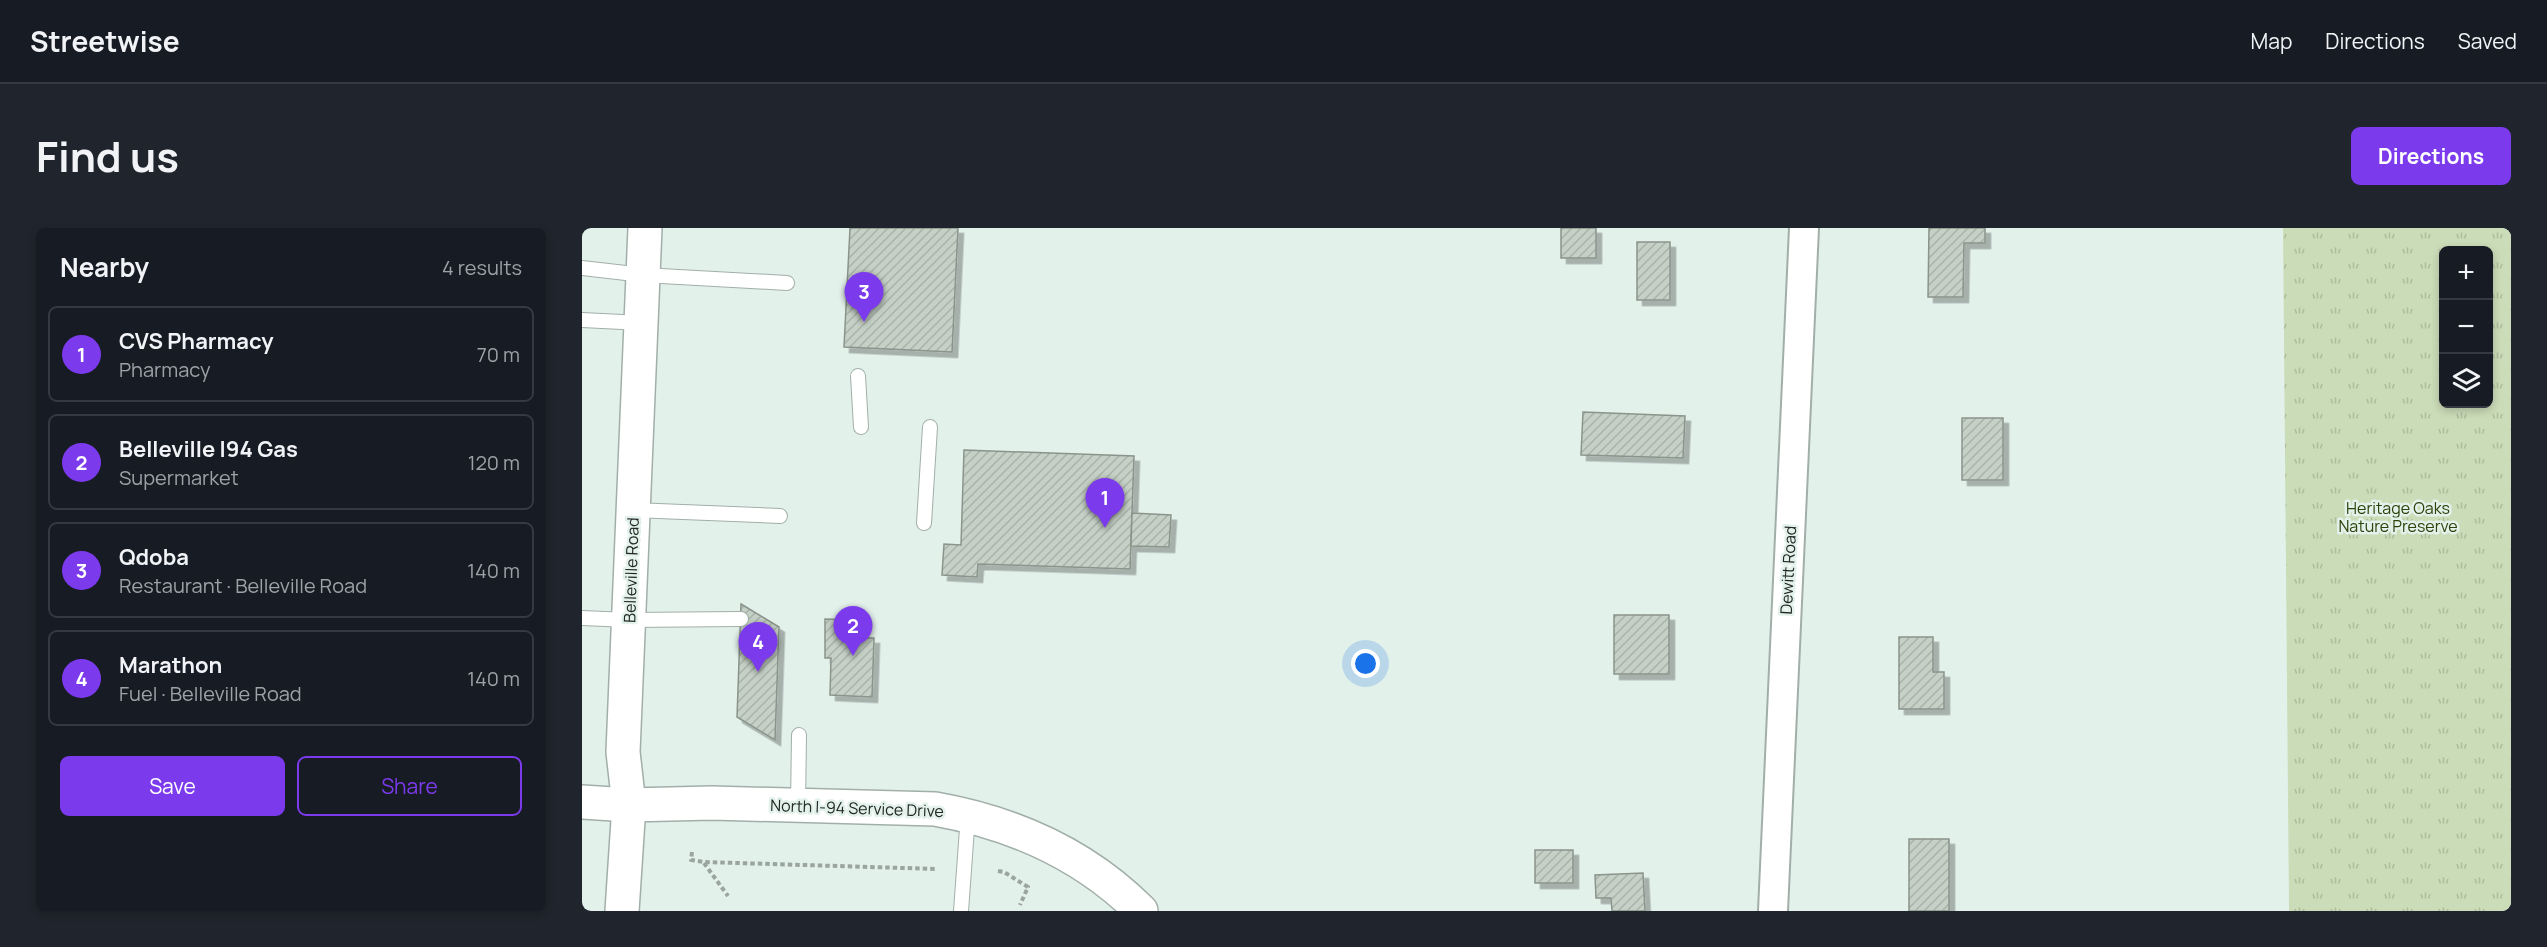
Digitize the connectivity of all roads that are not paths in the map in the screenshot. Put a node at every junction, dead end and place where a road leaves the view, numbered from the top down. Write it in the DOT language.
graph roads {
  1 [pos="645,228"];
  2 [pos="1804,228"];
  3 [pos="582,268"];
  4 [pos="643,275"];
  5 [pos="787,283"];
  6 [pos="582,320"];
  7 [pos="642,323"];
  8 [pos="858,376"];
  9 [pos="861,427"];
  10 [pos="930,427"];
  11 [pos="633,510"];
  12 [pos="780,516"];
  13 [pos="924,523"];
  14 [pos="582,618"];
  15 [pos="741,619"];
  16 [pos="629,620"];
  17 [pos="799,735"];
  18 [pos="582,802"];
  19 [pos="628,805"];
  20 [pos="798,806"];
  21 [pos="968,815"];
  22 [pos="622,911"];
  23 [pos="961,911"];
  24 [pos="1142,911"];
  25 [pos="1773,911"];
  1 -- 4 [label="main road, Belleville Road"];
  2 -- 25 [label="street, Dewitt Road"];
  3 -- 4 [label="lane"];
  4 -- 5 [label="lane"];
  4 -- 7 [label="main road, Belleville Road"];
  6 -- 7 [label="lane"];
  7 -- 11 [label="main road, Belleville Road"];
  8 -- 9 [label="lane"];
  10 -- 13 [label="lane"];
  11 -- 12 [label="lane"];
  11 -- 16 [label="main road, Belleville Road"];
  14 -- 16 [label="lane"];
  15 -- 16 [label="lane"];
  16 -- 19 [label="main road, Belleville Road"];
  17 -- 20 [label="lane"];
  18 -- 19 [label="main road, North I-94 Service Drive"];
  19 -- 20 [label="main road, North I-94 Service Drive"];
  19 -- 22 [label="main road, Belleville Road"];
  20 -- 21 [label="main road, North I-94 Service Drive"];
  21 -- 23 [label="lane"];
  21 -- 24 [label="main road, North I-94 Service Drive"];
}
